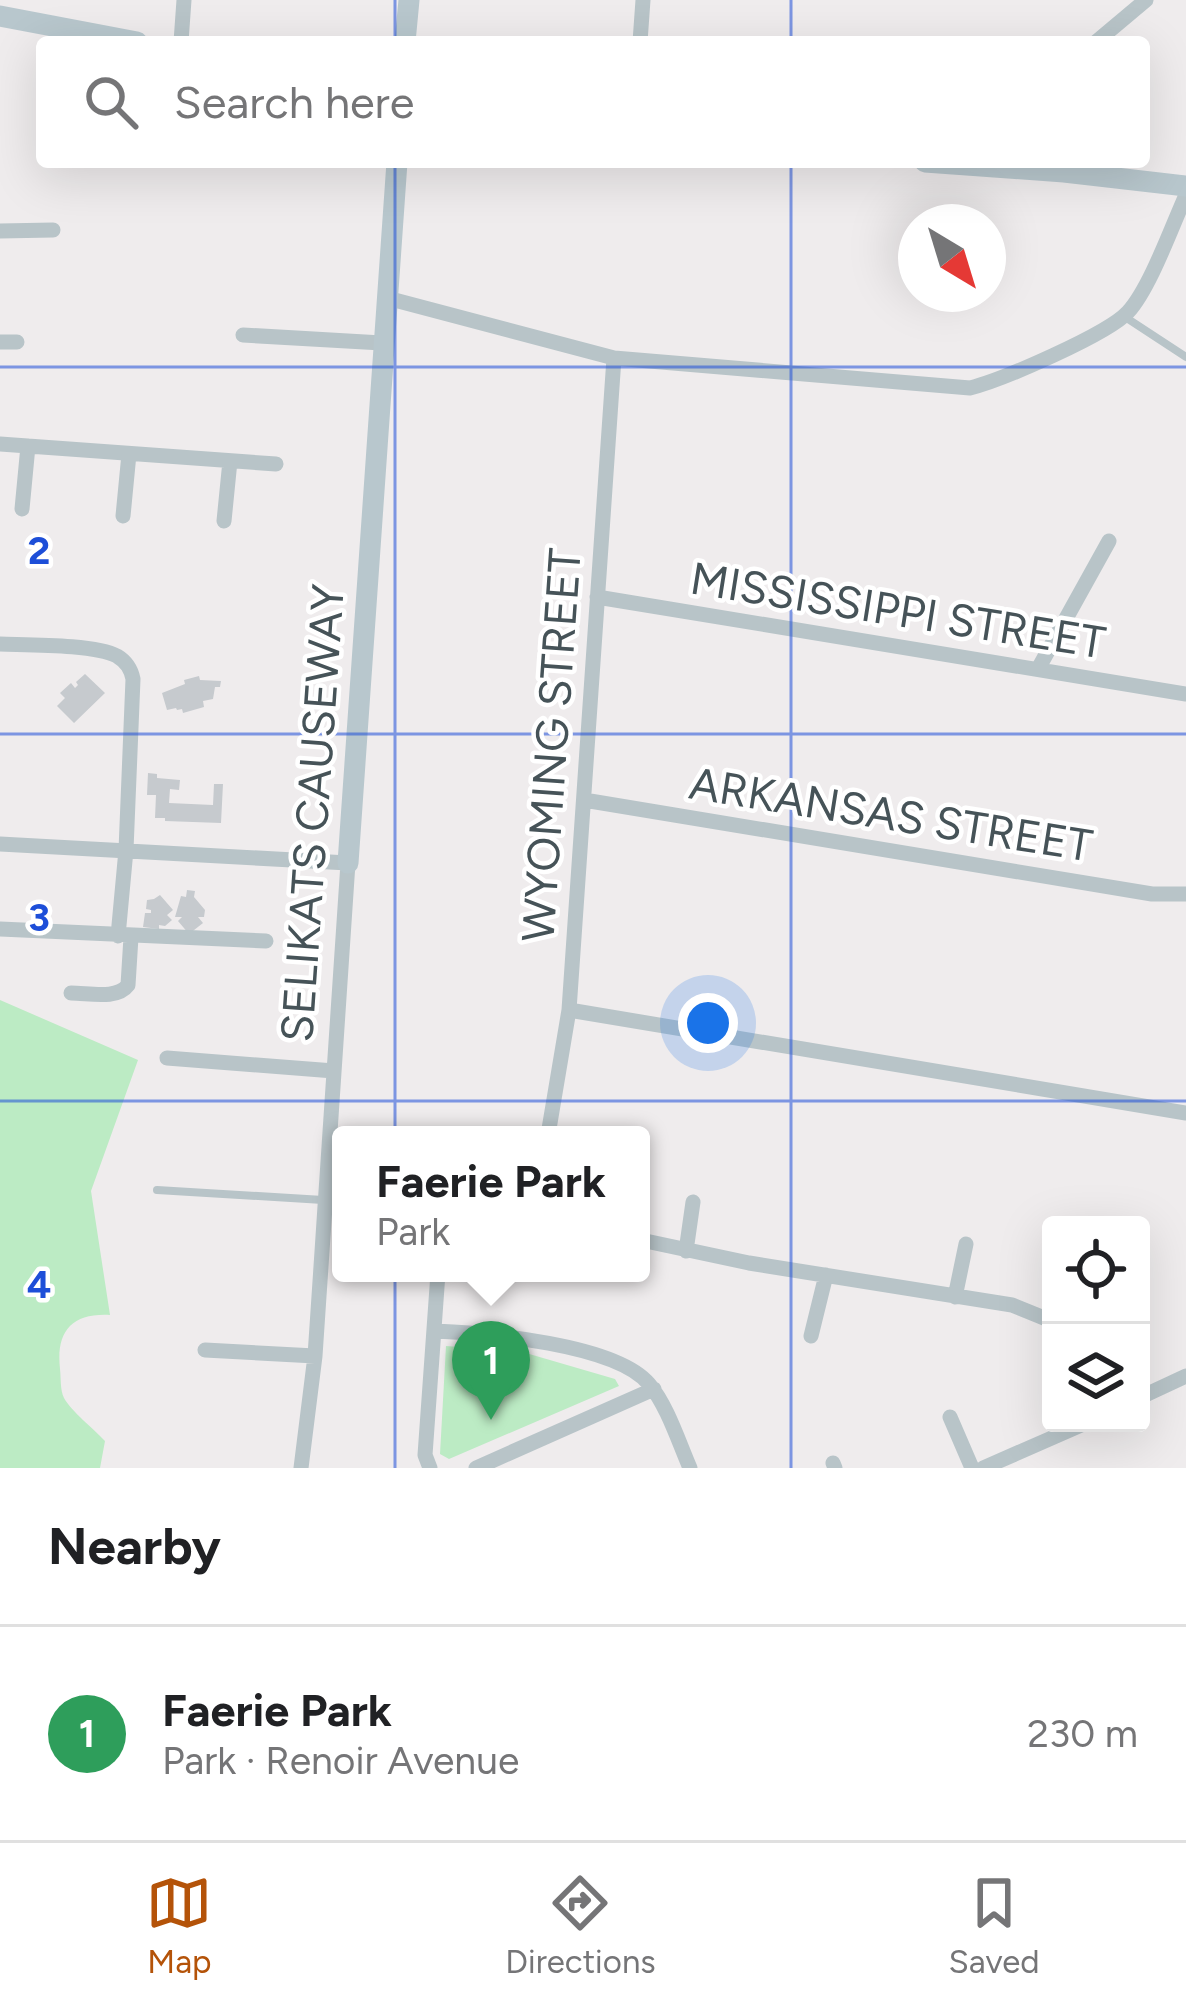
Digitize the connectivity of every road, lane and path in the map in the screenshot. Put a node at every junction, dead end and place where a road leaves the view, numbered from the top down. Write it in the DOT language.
graph roads {
  1 [pos="184,0"];
  2 [pos="409,0"];
  3 [pos="643,0"];
  4 [pos="1147,0"];
  5 [pos="0,16"];
  6 [pos="105,36"];
  7 [pos="181,36"];
  8 [pos="406,36"];
  9 [pos="640,36"];
  10 [pos="1103,36"];
  11 [pos="397,168"];
  12 [pos="1070,168"];
  13 [pos="1186,186"];
  14 [pos="1186,196"];
  15 [pos="53,230"];
  16 [pos="0,231"];
  17 [pos="387,298"];
  18 [pos="1124,316"];
  19 [pos="243,335"];
  20 [pos="382,344"];
  21 [pos="1186,357"];
  22 [pos="614,358"];
  23 [pos="0,444"];
  24 [pos="28,446"];
  25 [pos="129,454"];
  26 [pos="230,461"];
  27 [pos="276,464"];
  28 [pos="22,509"];
  29 [pos="123,516"];
  30 [pos="224,521"];
  31 [pos="1109,541"];
  32 [pos="597,597"];
  33 [pos="0,644"];
  34 [pos="1037,669"];
  35 [pos="1186,694"];
  36 [pos="584,800"];
  37 [pos="0,844"];
  38 [pos="126,850"];
  39 [pos="348,863"];
  40 [pos="1186,894"];
  41 [pos="0,929"];
  42 [pos="125,936"];
  43 [pos="266,940"];
  44 [pos="71,993"];
  45 [pos="569,1010"];
  46 [pos="167,1058"];
  47 [pos="334,1071"];
  48 [pos="1186,1113"];
  49 [pos="334,1126"];
  50 [pos="550,1126"];
  51 [pos="332,1185"];
  52 [pos="157,1190"];
  53 [pos="324,1201"];
  54 [pos="693,1202"];
  55 [pos="650,1242"];
  56 [pos="966,1244"];
  57 [pos="686,1251"];
  58 [pos="826,1275"];
  59 [pos="437,1282"];
  60 [pos="955,1297"];
  61 [pos="1042,1318"];
  62 [pos="434,1331"];
  63 [pos="812,1336"];
  64 [pos="205,1350"];
  65 [pos="315,1356"];
  66 [pos="1186,1376"];
  67 [pos="654,1389"];
  68 [pos="1150,1393"];
  69 [pos="950,1417"];
  70 [pos="1064,1432"];
  71 [pos="984,1467"];
  72 [pos="301,1468"];
  73 [pos="430,1468"];
  74 [pos="476,1468"];
  75 [pos="690,1468"];
  1 -- 7 [label="street"];
  2 -- 8 [label="street"];
  3 -- 9 [label="street"];
  4 -- 10 [label="street"];
  5 -- 6 [label="street"];
  11 -- 17 [label="street, SELIKATS CAUSEWAY"];
  12 -- 13 [label="street"];
  14 -- 18 [label="street"];
  15 -- 16 [label="street"];
  17 -- 20 [label="street, SELIKATS CAUSEWAY"];
  17 -- 22 [label="street"];
  18 -- 21 [label="lane"];
  18 -- 22 [label="street"];
  19 -- 20 [label="street"];
  20 -- 39 [label="street, SELIKATS CAUSEWAY"];
  22 -- 32 [label="street, WYOMING STREET"];
  23 -- 24 [label="street"];
  24 -- 25 [label="street"];
  24 -- 28 [label="street"];
  25 -- 26 [label="street"];
  25 -- 29 [label="street"];
  26 -- 27 [label="street"];
  26 -- 30 [label="street"];
  31 -- 34 [label="street"];
  32 -- 34 [label="street, MISSISSIPPI STREET"];
  32 -- 36 [label="street, WYOMING STREET"];
  33 -- 38 [label="street"];
  34 -- 35 [label="street, MISSISSIPPI STREET"];
  36 -- 40 [label="street, ARKANSAS STREET"];
  36 -- 45 [label="street, WYOMING STREET"];
  37 -- 38 [label="street"];
  38 -- 39 [label="street"];
  38 -- 42 [label="street"];
  39 -- 47 [label="street, SELIKATS CAUSEWAY"];
  41 -- 42 [label="street"];
  42 -- 43 [label="street"];
  42 -- 44 [label="street"];
  45 -- 48 [label="street"];
  45 -- 50 [label="street, WYOMING STREET"];
  46 -- 47 [label="street"];
  47 -- 49 [label="street, SELIKATS CAUSEWAY"];
  51 -- 53 [label="street, SELIKATS CAUSEWAY"];
  52 -- 53 [label="lane"];
  53 -- 65 [label="street, SELIKATS CAUSEWAY"];
  54 -- 57 [label="street"];
  55 -- 57 [label="street"];
  56 -- 60 [label="street"];
  57 -- 58 [label="street"];
  58 -- 60 [label="street"];
  58 -- 63 [label="street"];
  59 -- 62 [label="street"];
  60 -- 61 [label="street"];
  62 -- 67 [label="street"];
  62 -- 73 [label="street"];
  64 -- 65 [label="street"];
  65 -- 72 [label="street, SELIKATS CAUSEWAY"];
  66 -- 68 [label="street"];
  67 -- 74 [label="street"];
  67 -- 75 [label="street"];
  69 -- 71 [label="street"];
  70 -- 71 [label="street"];
}
